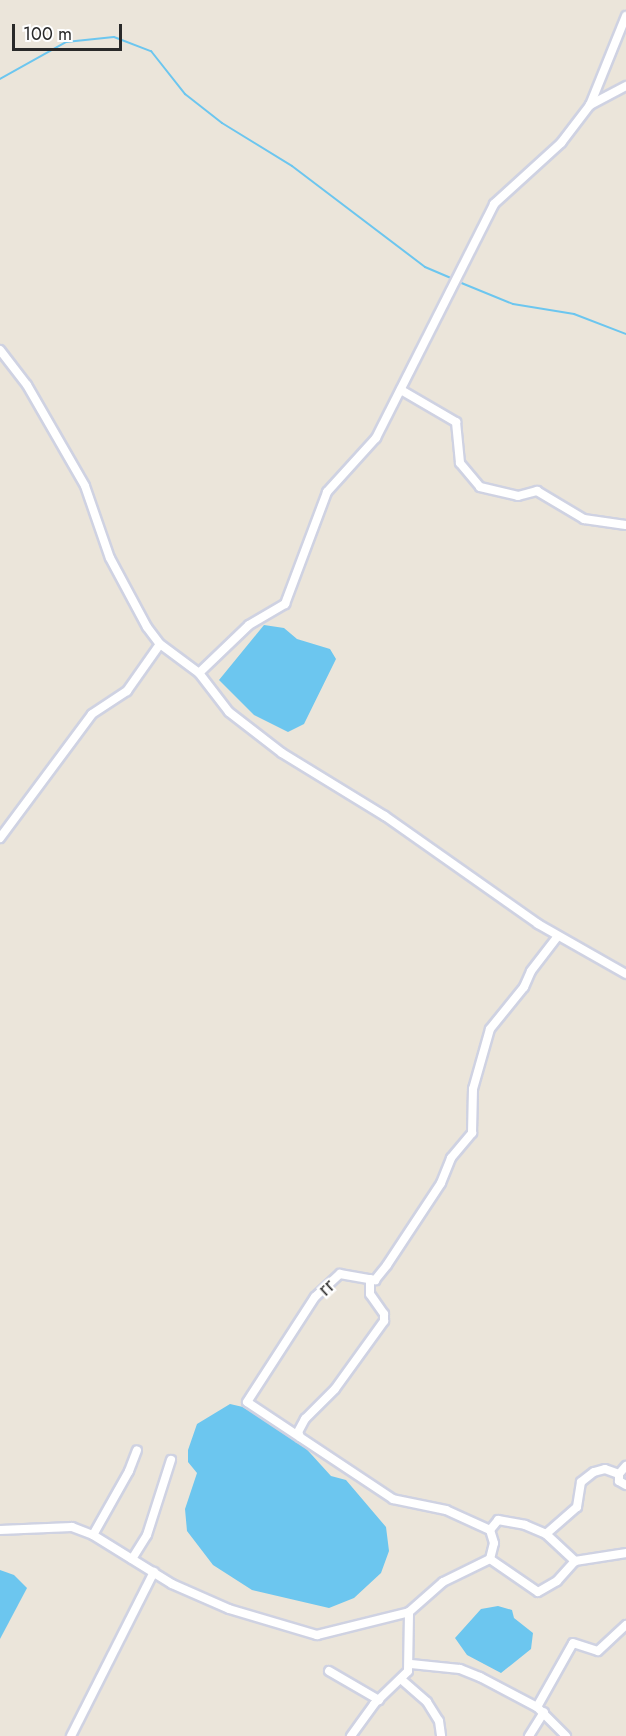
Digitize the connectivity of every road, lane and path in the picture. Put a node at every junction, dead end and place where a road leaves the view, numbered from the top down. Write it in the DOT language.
graph roads {
  1 [pos="626,16"];
  2 [pos="626,86"];
  3 [pos="590,105"];
  4 [pos="0,350"];
  5 [pos="400,390"];
  6 [pos="626,525"];
  7 [pos="160,644"];
  8 [pos="199,673"];
  9 [pos="0,838"];
  10 [pos="558,936"];
  11 [pos="626,974"];
  12 [pos="370,1279"];
  13 [pos="300,1437"];
  14 [pos="136,1450"];
  15 [pos="171,1460"];
  16 [pos="626,1466"];
  17 [pos="619,1474"];
  18 [pos="626,1485"];
  19 [pos="0,1530"];
  20 [pos="490,1530"];
  21 [pos="546,1534"];
  22 [pos="93,1535"];
  23 [pos="626,1553"];
  24 [pos="132,1559"];
  25 [pos="490,1559"];
  26 [pos="575,1561"];
  27 [pos="154,1572"];
  28 [pos="409,1612"];
  29 [pos="626,1625"];
  30 [pos="411,1664"];
  31 [pos="328,1671"];
  32 [pos="402,1680"];
  33 [pos="378,1700"];
  34 [pos="540,1710"];
  35 [pos="71,1736"];
  36 [pos="351,1736"];
  37 [pos="441,1736"];
  38 [pos="529,1736"];
  39 [pos="566,1736"];
  1 -- 3 [label="street"];
  2 -- 3 [label="street"];
  3 -- 5 [label="street"];
  4 -- 7 [label="street"];
  5 -- 6 [label="street"];
  5 -- 8 [label="street"];
  7 -- 8 [label="street"];
  7 -- 9 [label="street"];
  8 -- 10 [label="street"];
  10 -- 11 [label="street"];
  10 -- 12 [label="street"];
  12 -- 13 [label="street"];
  12 -- 13 [label="street, rr"];
  13 -- 20 [label="street, rr"];
  14 -- 22 [label="street"];
  15 -- 24 [label="street"];
  16 -- 17 [label="street"];
  17 -- 18 [label="street"];
  17 -- 21 [label="street"];
  19 -- 22 [label="street"];
  20 -- 21 [label="street"];
  20 -- 25 [label="street"];
  21 -- 26 [label="street"];
  22 -- 24 [label="street"];
  23 -- 26 [label="street"];
  24 -- 27 [label="street"];
  25 -- 26 [label="street"];
  25 -- 28 [label="street"];
  27 -- 28 [label="street"];
  27 -- 35 [label="street"];
  28 -- 30 [label="street"];
  29 -- 34 [label="street"];
  30 -- 32 [label="street"];
  30 -- 34 [label="street"];
  31 -- 33 [label="street"];
  32 -- 33 [label="street"];
  32 -- 37 [label="street"];
  33 -- 36 [label="street"];
  34 -- 38 [label="street"];
  34 -- 39 [label="street"];
}
